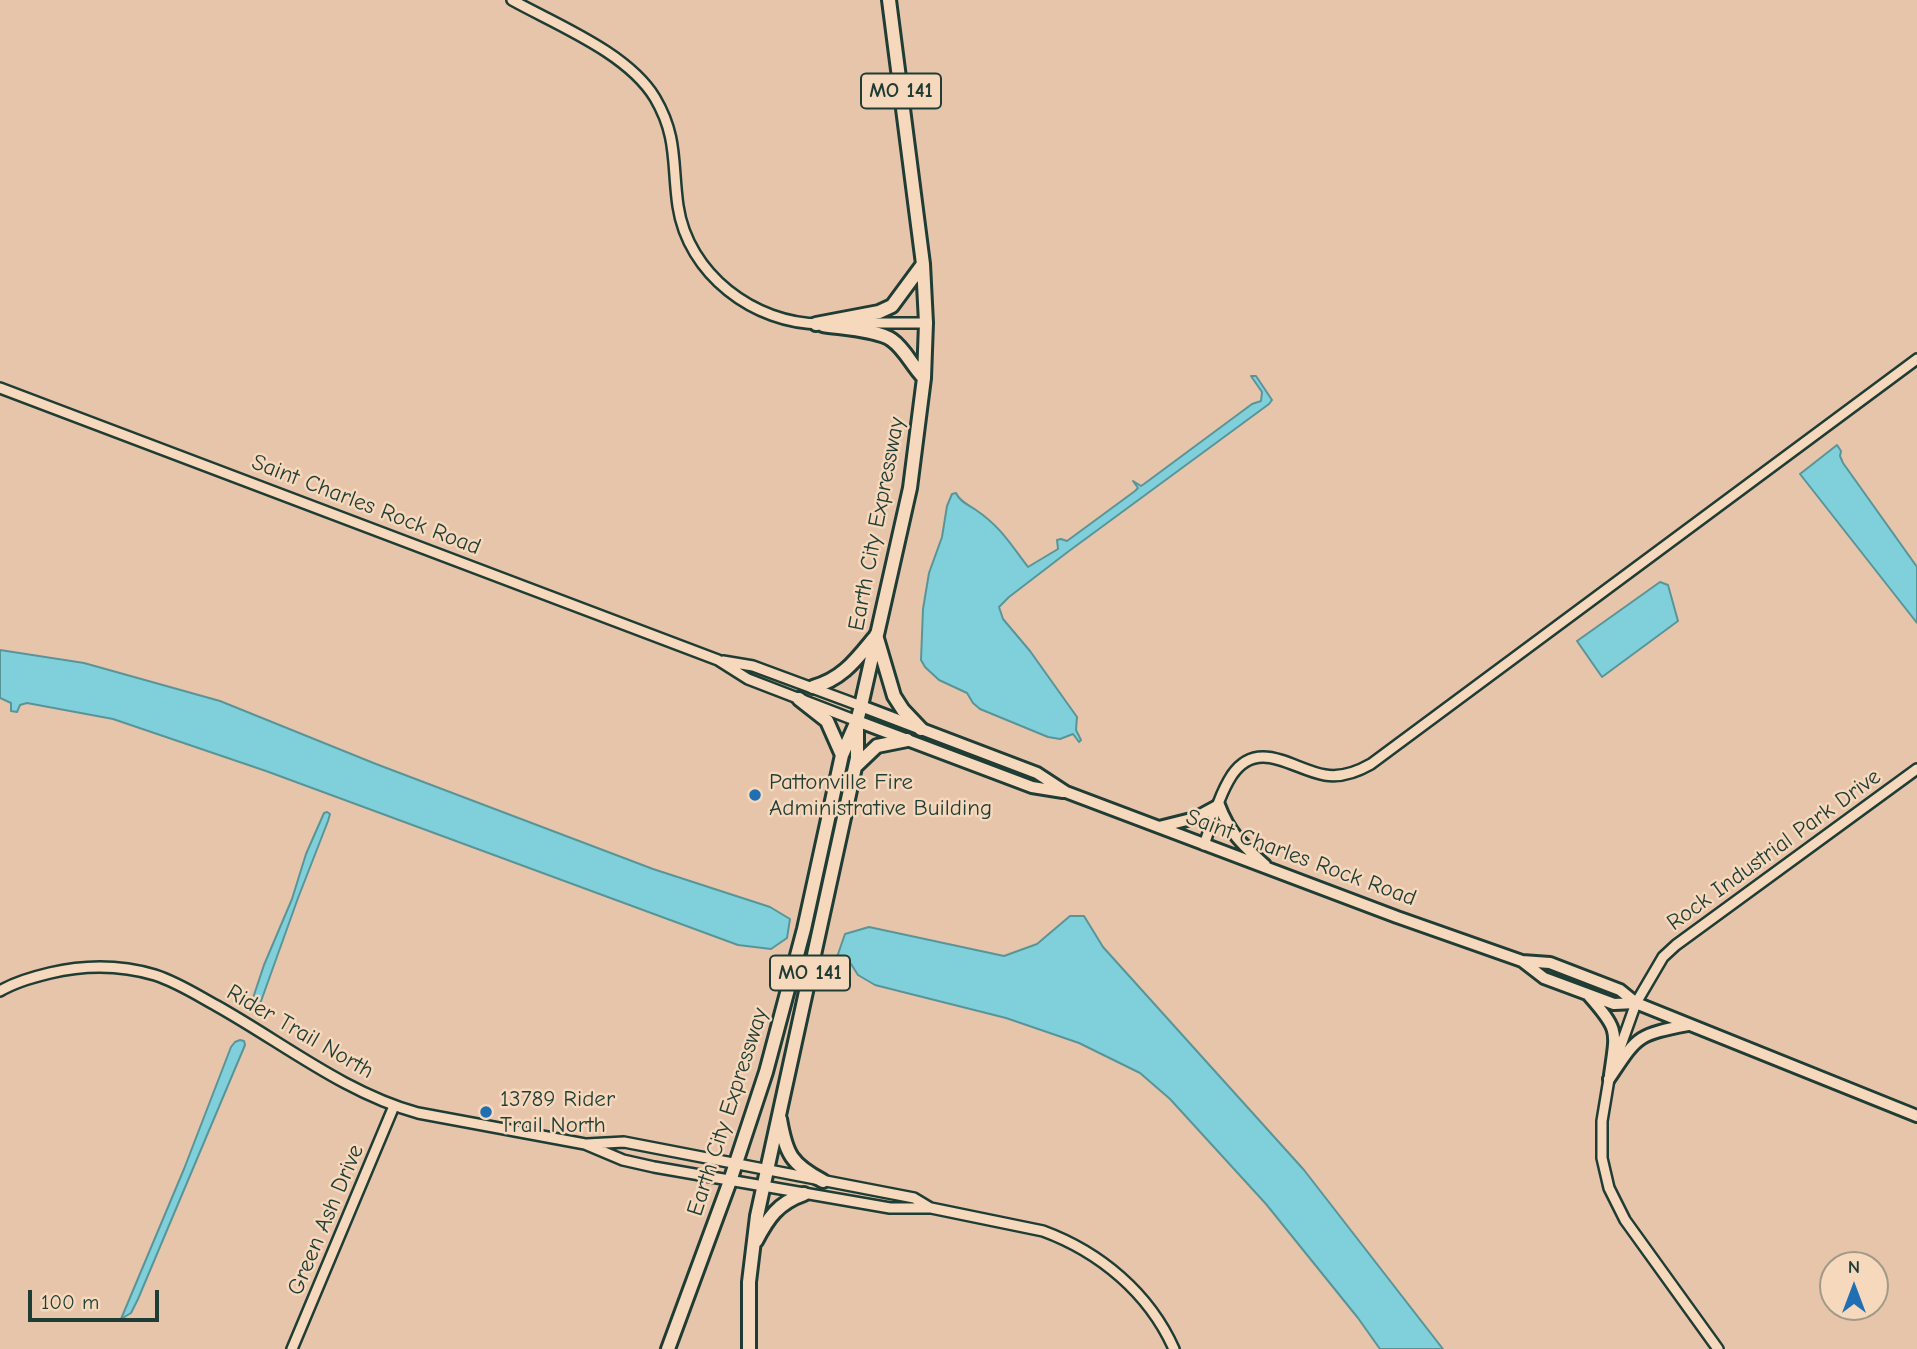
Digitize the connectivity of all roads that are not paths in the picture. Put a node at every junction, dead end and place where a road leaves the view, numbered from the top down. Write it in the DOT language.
graph roads {
  1 [pos="512,0"];
  2 [pos="889,0"];
  3 [pos="923,264"];
  4 [pos="926,323"];
  5 [pos="816,324"];
  6 [pos="1917,359"];
  7 [pos="924,378"];
  8 [pos="0,388"];
  9 [pos="876,635"];
  10 [pos="718,660"];
  11 [pos="813,687"];
  12 [pos="799,699"];
  13 [pos="861,706"];
  14 [pos="857,721"];
  15 [pos="921,729"];
  16 [pos="907,740"];
  17 [pos="842,755"];
  18 [pos="855,767"];
  19 [pos="1917,769"];
  20 [pos="1066,792"];
  21 [pos="1219,805"];
  22 [pos="1158,827"];
  23 [pos="1204,845"];
  24 [pos="1270,870"];
  25 [pos="1522,961"];
  26 [pos="0,991"];
  27 [pos="1587,993"];
  28 [pos="1636,1003"];
  29 [pos="1689,1024"];
  30 [pos="1609,1079"];
  31 [pos="394,1107"];
  32 [pos="779,1112"];
  33 [pos="1917,1115"];
  34 [pos="585,1144"];
  35 [pos="736,1164"];
  36 [pos="766,1170"];
  37 [pos="730,1181"];
  38 [pos="823,1181"];
  39 [pos="763,1187"];
  40 [pos="804,1195"];
  41 [pos="931,1208"];
  42 [pos="752,1247"];
  43 [pos="292,1349"];
  44 [pos="668,1349"];
  45 [pos="749,1349"];
  46 [pos="1174,1349"];
  47 [pos="1718,1349"];
  1 -- 5 [label="street"];
  2 -- 3 [label="highway, Earth City Expressway / MO 141"];
  3 -- 4 [label="highway, Earth City Expressway / MO 141"];
  3 -- 5 [label="highway"];
  4 -- 5 [label="street"];
  4 -- 7 [label="highway, Earth City Expressway / MO 141"];
  5 -- 7 [label="highway"];
  6 -- 21 [label="street"];
  7 -- 9 [label="highway, Earth City Expressway / MO 141"];
  8 -- 10 [label="street, Saint Charles Rock Road"];
  9 -- 11 [label="highway"];
  9 -- 13 [label="highway, Earth City Expressway / MO 141"];
  9 -- 15 [label="highway"];
  10 -- 11 [label="street, Saint Charles Rock Road"];
  10 -- 12 [label="street, Saint Charles Rock Road"];
  11 -- 13 [label="street, Saint Charles Rock Road"];
  12 -- 14 [label="street, Saint Charles Rock Road"];
  12 -- 17 [label="highway"];
  13 -- 14 [label="highway, Earth City Expressway / MO 141"];
  13 -- 15 [label="main road, Saint Charles Rock Road"];
  14 -- 16 [label="main road, Saint Charles Rock Road"];
  14 -- 17 [label="highway, Earth City Expressway / MO 141"];
  14 -- 18 [label="highway, Earth City Expressway / MO 141"];
  15 -- 20 [label="main road, Saint Charles Rock Road"];
  16 -- 18 [label="highway"];
  16 -- 20 [label="main road, Saint Charles Rock Road"];
  17 -- 35 [label="highway, Earth City Expressway / MO 141"];
  18 -- 32 [label="highway, Earth City Expressway / MO 141"];
  19 -- 28 [label="street, Rock Industrial Park Drive"];
  20 -- 22 [label="main road, Saint Charles Rock Road"];
  21 -- 22 [label="main road"];
  21 -- 23 [label="street"];
  21 -- 24 [label="main road"];
  22 -- 23 [label="main road, Saint Charles Rock Road"];
  23 -- 24 [label="main road, Saint Charles Rock Road"];
  24 -- 25 [label="main road, Saint Charles Rock Road"];
  25 -- 27 [label="main road, Saint Charles Rock Road"];
  25 -- 28 [label="main road, Saint Charles Rock Road"];
  26 -- 31 [label="street, Rider Trail North"];
  27 -- 28 [label="main road, Saint Charles Rock Road"];
  27 -- 30 [label="main road"];
  28 -- 29 [label="main road, Saint Charles Rock Road"];
  28 -- 30 [label="street, Rock Industrial Park Drive"];
  29 -- 30 [label="main road"];
  29 -- 33 [label="main road, Saint Charles Rock Road"];
  30 -- 47 [label="street, Rock Industrial Park Drive"];
  31 -- 34 [label="street, Rider Trail North"];
  31 -- 43 [label="street, Green Ash Drive"];
  32 -- 36 [label="highway, Earth City Expressway / MO 141"];
  32 -- 38 [label="highway"];
  34 -- 35 [label="street, Rider Trail North"];
  34 -- 37 [label="street, Rider Trail North"];
  35 -- 36 [label="street, Rider Trail North"];
  35 -- 37 [label="highway, Earth City Expressway / MO 141"];
  36 -- 38 [label="street, Rider Trail North"];
  36 -- 39 [label="highway, Earth City Expressway / MO 141"];
  37 -- 39 [label="street, Rider Trail North"];
  37 -- 44 [label="highway, Earth City Expressway / MO 141"];
  38 -- 41 [label="street, Rider Trail North"];
  39 -- 40 [label="street, Rider Trail North"];
  39 -- 42 [label="highway, Earth City Expressway / MO 141"];
  40 -- 41 [label="street, Rider Trail North"];
  40 -- 42 [label="highway"];
  41 -- 46 [label="street, Rider Trail North"];
  42 -- 45 [label="highway, Earth City Expressway / MO 141"];
}
